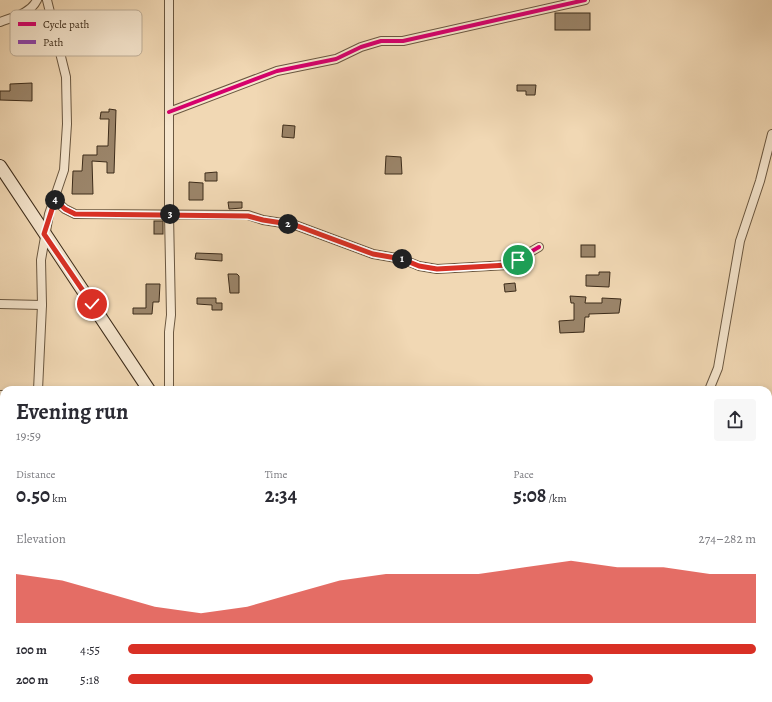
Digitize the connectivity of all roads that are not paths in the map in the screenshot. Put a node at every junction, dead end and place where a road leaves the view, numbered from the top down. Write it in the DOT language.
graph roads {
  1 [pos="37,0"];
  2 [pos="47,0"];
  3 [pos="169,0"];
  4 [pos="586,0"];
  5 [pos="28,10"];
  6 [pos="49,10"];
  7 [pos="10,19"];
  8 [pos="0,22"];
  9 [pos="61,56"];
  10 [pos="169,112"];
  11 [pos="772,134"];
  12 [pos="0,166"];
  13 [pos="55,200"];
  14 [pos="169,214"];
  15 [pos="44,234"];
  16 [pos="539,247"];
  17 [pos="0,304"];
  18 [pos="42,305"];
  19 [pos="38,386"];
  20 [pos="146,386"];
  21 [pos="169,386"];
  22 [pos="711,386"];
  1 -- 5 [label="street"];
  2 -- 6 [label="street"];
  3 -- 10 [label="street"];
  4 -- 10 [label="street"];
  7 -- 8 [label="street"];
  9 -- 13 [label="street"];
  10 -- 14 [label="street"];
  11 -- 22 [label="street"];
  12 -- 15 [label="street"];
  13 -- 14 [label="street"];
  13 -- 15 [label="street"];
  14 -- 16 [label="street"];
  14 -- 21 [label="street"];
  15 -- 18 [label="street"];
  15 -- 20 [label="street"];
  17 -- 18 [label="street"];
  18 -- 19 [label="street"];
}
